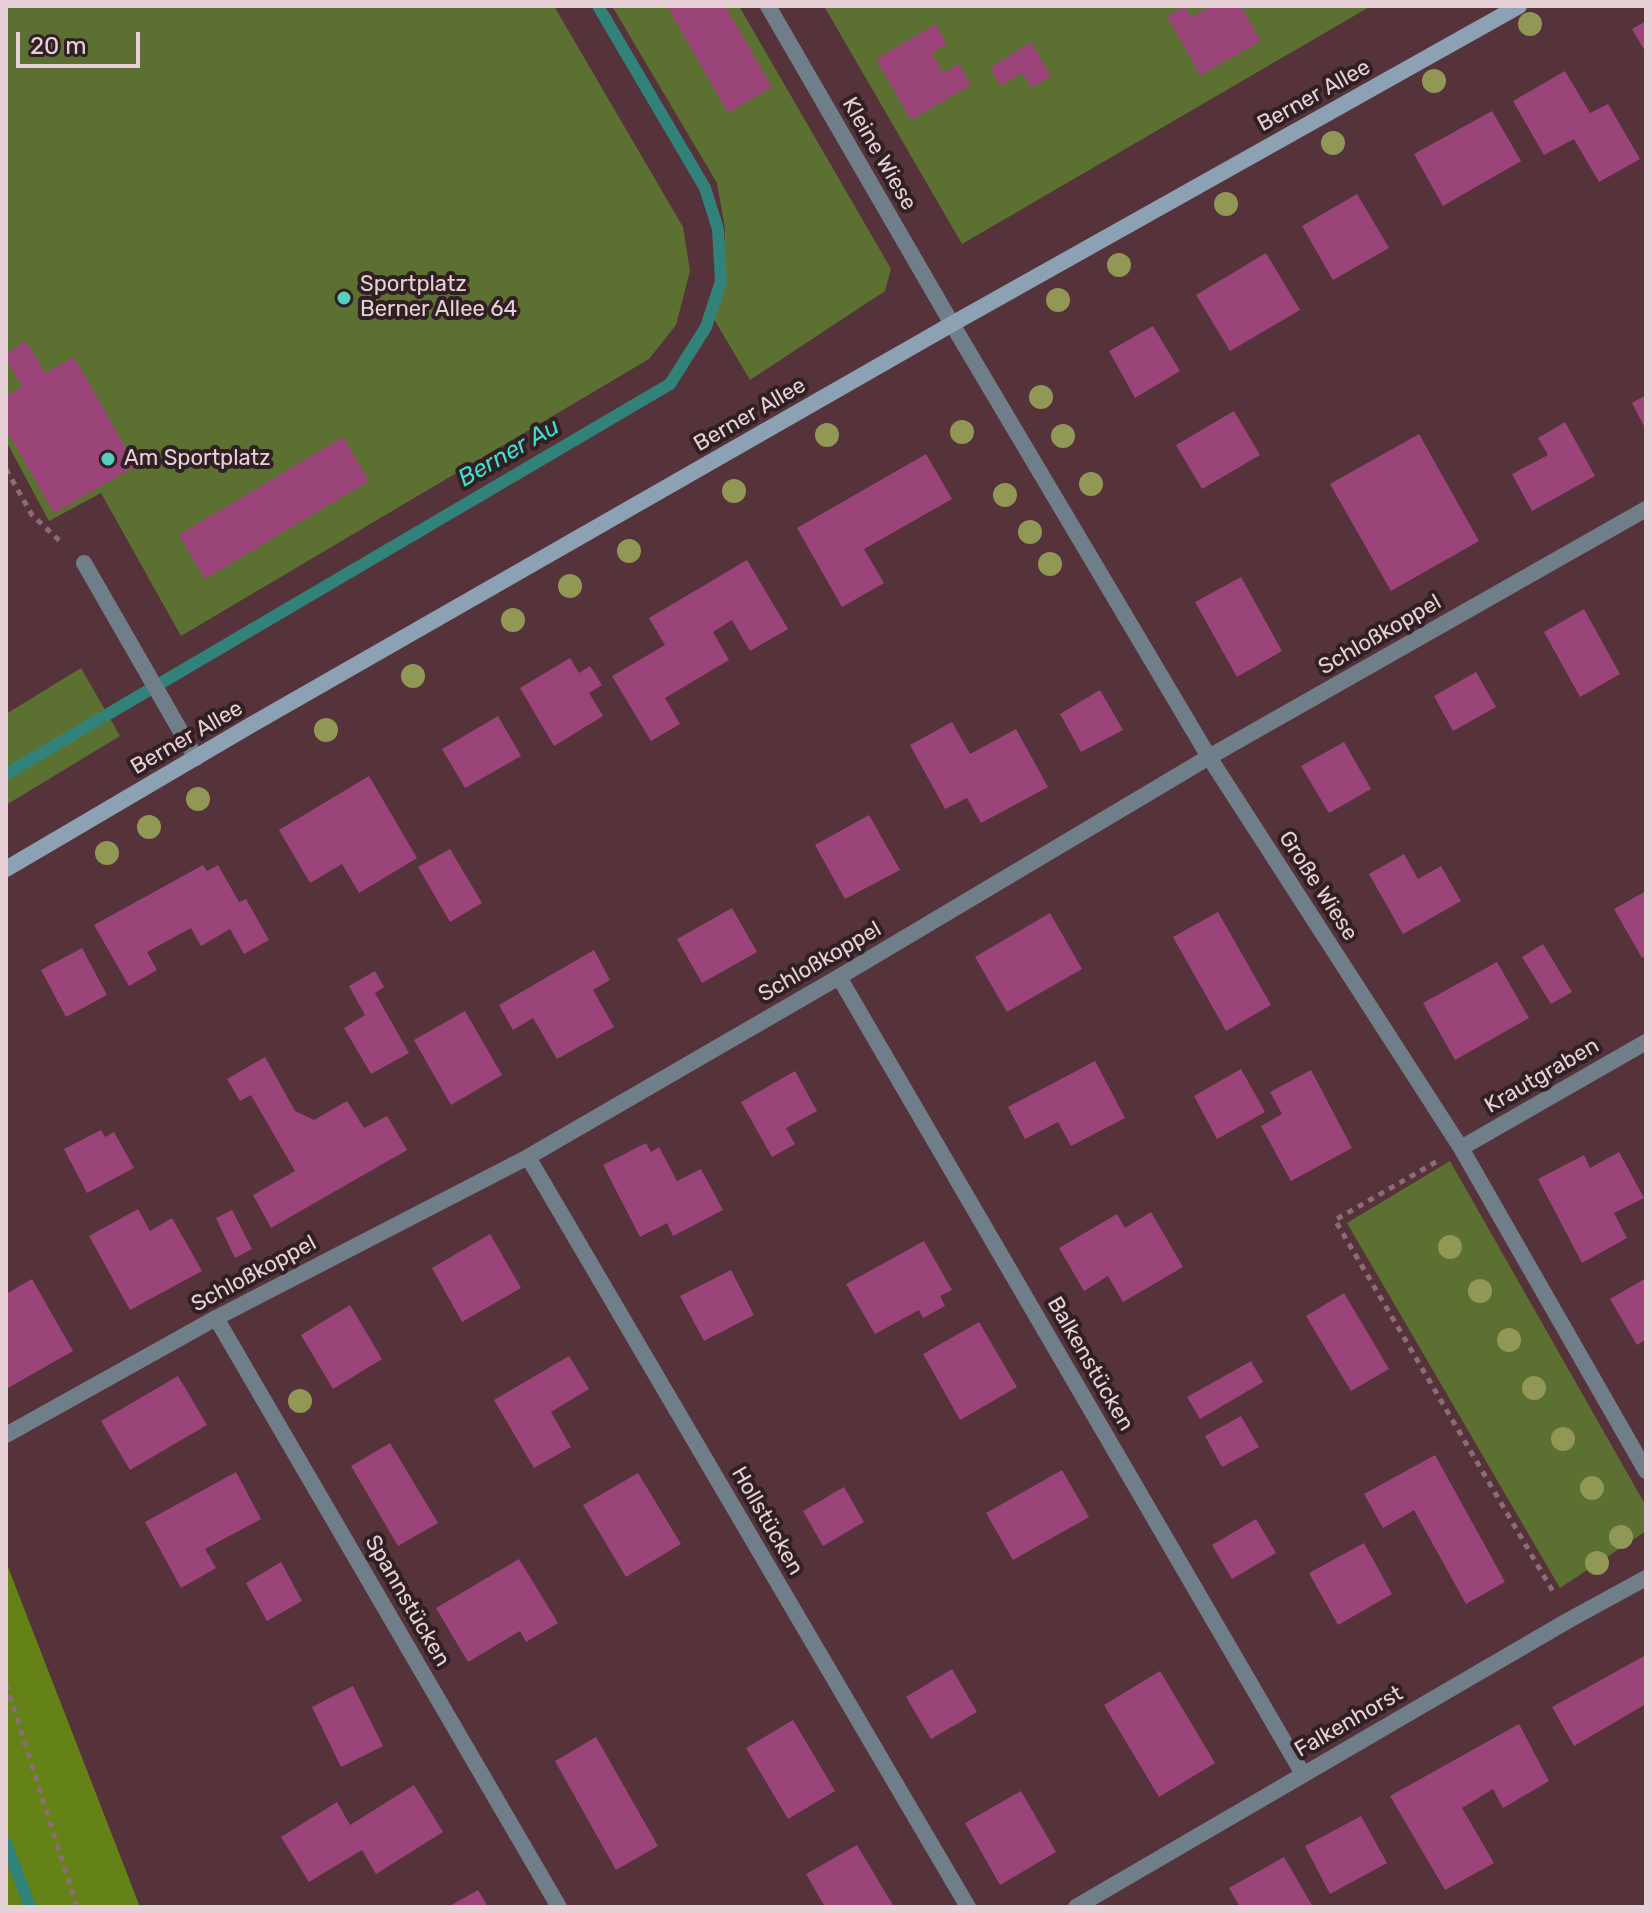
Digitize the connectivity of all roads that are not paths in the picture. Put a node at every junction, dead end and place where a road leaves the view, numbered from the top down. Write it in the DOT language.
graph roads {
  1 [pos="768,6"];
  2 [pos="1519,6"];
  3 [pos="952,324"];
  4 [pos="1646,509"];
  5 [pos="84,563"];
  6 [pos="1209,757"];
  7 [pos="196,758"];
  8 [pos="6,869"];
  9 [pos="839,977"];
  10 [pos="1646,1042"];
  11 [pos="1461,1148"];
  12 [pos="528,1157"];
  13 [pos="216,1318"];
  14 [pos="6,1435"];
  15 [pos="1646,1471"];
  16 [pos="1646,1578"];
  17 [pos="1303,1774"];
  18 [pos="559,1907"];
  19 [pos="968,1907"];
  20 [pos="1076,1907"];
  1 -- 3 [label="street, Kleine Wiese"];
  2 -- 3 [label="street, Berner Allee"];
  3 -- 6 [label="street, Große Wiese"];
  3 -- 7 [label="street, Berner Allee"];
  4 -- 6 [label="street, Schloßkoppel"];
  5 -- 7 [label="street"];
  6 -- 9 [label="street, Schloßkoppel"];
  6 -- 11 [label="street, Große Wiese"];
  7 -- 8 [label="street, Berner Allee"];
  9 -- 12 [label="street, Schloßkoppel"];
  9 -- 17 [label="street, Balkenstücken"];
  10 -- 11 [label="street, Krautgraben"];
  11 -- 15 [label="street, Große Wiese"];
  12 -- 13 [label="street, Schloßkoppel"];
  12 -- 19 [label="street, Hollstücken"];
  13 -- 14 [label="street, Schloßkoppel"];
  13 -- 18 [label="street, Spannstücken"];
  16 -- 17 [label="street, Falkenhorst"];
  17 -- 20 [label="street, Falkenhorst"];
}
